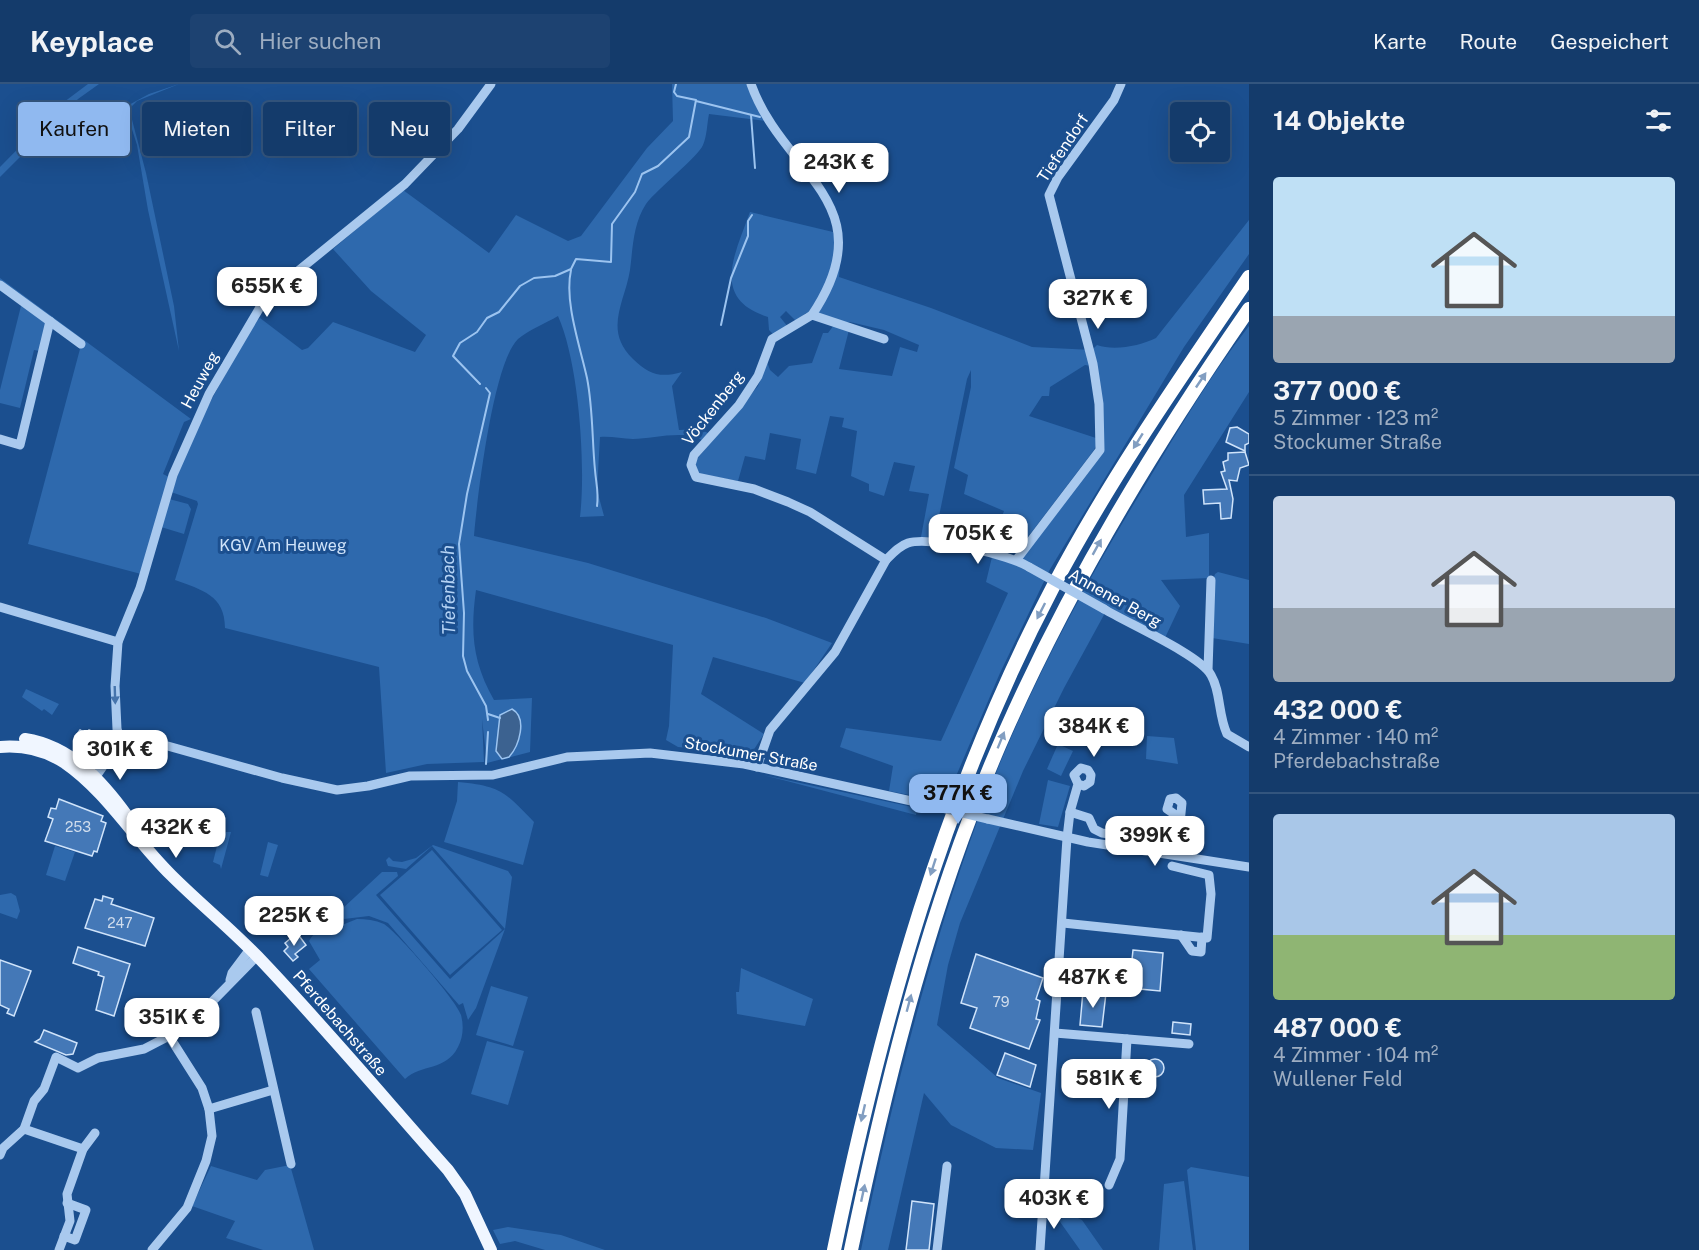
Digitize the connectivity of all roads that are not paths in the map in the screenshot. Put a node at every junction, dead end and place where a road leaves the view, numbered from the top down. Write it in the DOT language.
graph roads {
  1 [pos="491,84"];
  2 [pos="751,84"];
  3 [pos="1121,84"];
  4 [pos="1249,277"];
  5 [pos="0,285"];
  6 [pos="1249,309"];
  7 [pos="812,315"];
  8 [pos="50,321"];
  9 [pos="884,339"];
  10 [pos="81,344"];
  11 [pos="0,439"];
  12 [pos="1017,559"];
  13 [pos="886,560"];
  14 [pos="1210,580"];
  15 [pos="0,607"];
  16 [pos="118,642"];
  17 [pos="1208,670"];
  18 [pos="0,739"];
  19 [pos="124,741"];
  20 [pos="0,747"];
  21 [pos="1249,747"];
  22 [pos="757,767"];
  23 [pos="90,776"];
  24 [pos="1078,784"];
  25 [pos="1070,812"];
  26 [pos="1180,818"];
  27 [pos="1066,838"];
  28 [pos="1172,866"];
  29 [pos="1249,867"];
  30 [pos="1062,923"];
  31 [pos="1181,935"];
  32 [pos="1202,937"];
  33 [pos="253,953"];
  34 [pos="256,1012"];
  35 [pos="1055,1033"];
  36 [pos="169,1036"];
  37 [pos="1127,1039"];
  38 [pos="1189,1044"];
  39 [pos="273,1090"];
  40 [pos="208,1109"];
  41 [pos="24,1129"];
  42 [pos="95,1133"];
  43 [pos="83,1149"];
  44 [pos="0,1155"];
  45 [pos="291,1164"];
  46 [pos="947,1166"];
  47 [pos="1109,1185"];
  48 [pos="67,1203"];
  49 [pos="70,1221"];
  50 [pos="81,1225"];
  51 [pos="64,1236"];
  52 [pos="59,1250"];
  53 [pos="152,1250"];
  54 [pos="491,1250"];
  55 [pos="834,1250"];
  56 [pos="851,1250"];
  57 [pos="937,1250"];
  58 [pos="1040,1250"];
  1 -- 16 [label="street, Heuweg"];
  2 -- 7 [label="street"];
  3 -- 12 [label="street, Tiefendorf"];
  4 -- 55 [label="highway, one-way"];
  5 -- 8 [label="street"];
  56 -- 6 [label="highway, one-way"];
  7 -- 9 [label="street"];
  7 -- 13 [label="street, Vöckenberg"];
  8 -- 10 [label="street"];
  8 -- 11 [label="street"];
  12 -- 13 [label="street, Annener Berg"];
  12 -- 17 [label="street, Annener Berg, bridge"];
  13 -- 22 [label="street"];
  14 -- 17 [label="street"];
  15 -- 16 [label="street"];
  16 -- 19 [label="street, Heuweg, one-way"];
  17 -- 21 [label="street"];
  18 -- 23 [label="main road, Pferdebachstraße"];
  19 -- 22 [label="street, Stockumer Straße"];
  19 -- 23 [label="street"];
  20 -- 23 [label="main road, Pferdebachstraße"];
  22 -- 27 [label="street, Stockumer Straße, bridge"];
  23 -- 33 [label="main road, Pferdebachstraße"];
  24 -- 25 [label="street"];
  25 -- 26 [label="street"];
  25 -- 27 [label="street"];
  27 -- 29 [label="street, Stockumer Straße"];
  27 -- 30 [label="street"];
  28 -- 32 [label="street"];
  30 -- 31 [label="street"];
  30 -- 35 [label="street"];
  31 -- 32 [label="street"];
  31 -- 32 [label="street"];
  33 -- 36 [label="street"];
  33 -- 54 [label="main road, Pferdebachstraße"];
  34 -- 39 [label="street"];
  35 -- 37 [label="street"];
  35 -- 58 [label="street"];
  36 -- 40 [label="street"];
  36 -- 41 [label="street"];
  37 -- 38 [label="street"];
  37 -- 47 [label="street"];
  39 -- 40 [label="street"];
  39 -- 45 [label="street"];
  40 -- 53 [label="street"];
  41 -- 43 [label="street"];
  41 -- 44 [label="street"];
  42 -- 43 [label="street"];
  43 -- 48 [label="street"];
  46 -- 57 [label="street"];
  48 -- 49 [label="street"];
  48 -- 50 [label="street"];
  49 -- 50 [label="street"];
  49 -- 51 [label="street"];
  50 -- 51 [label="street"];
  51 -- 52 [label="street"];
}
